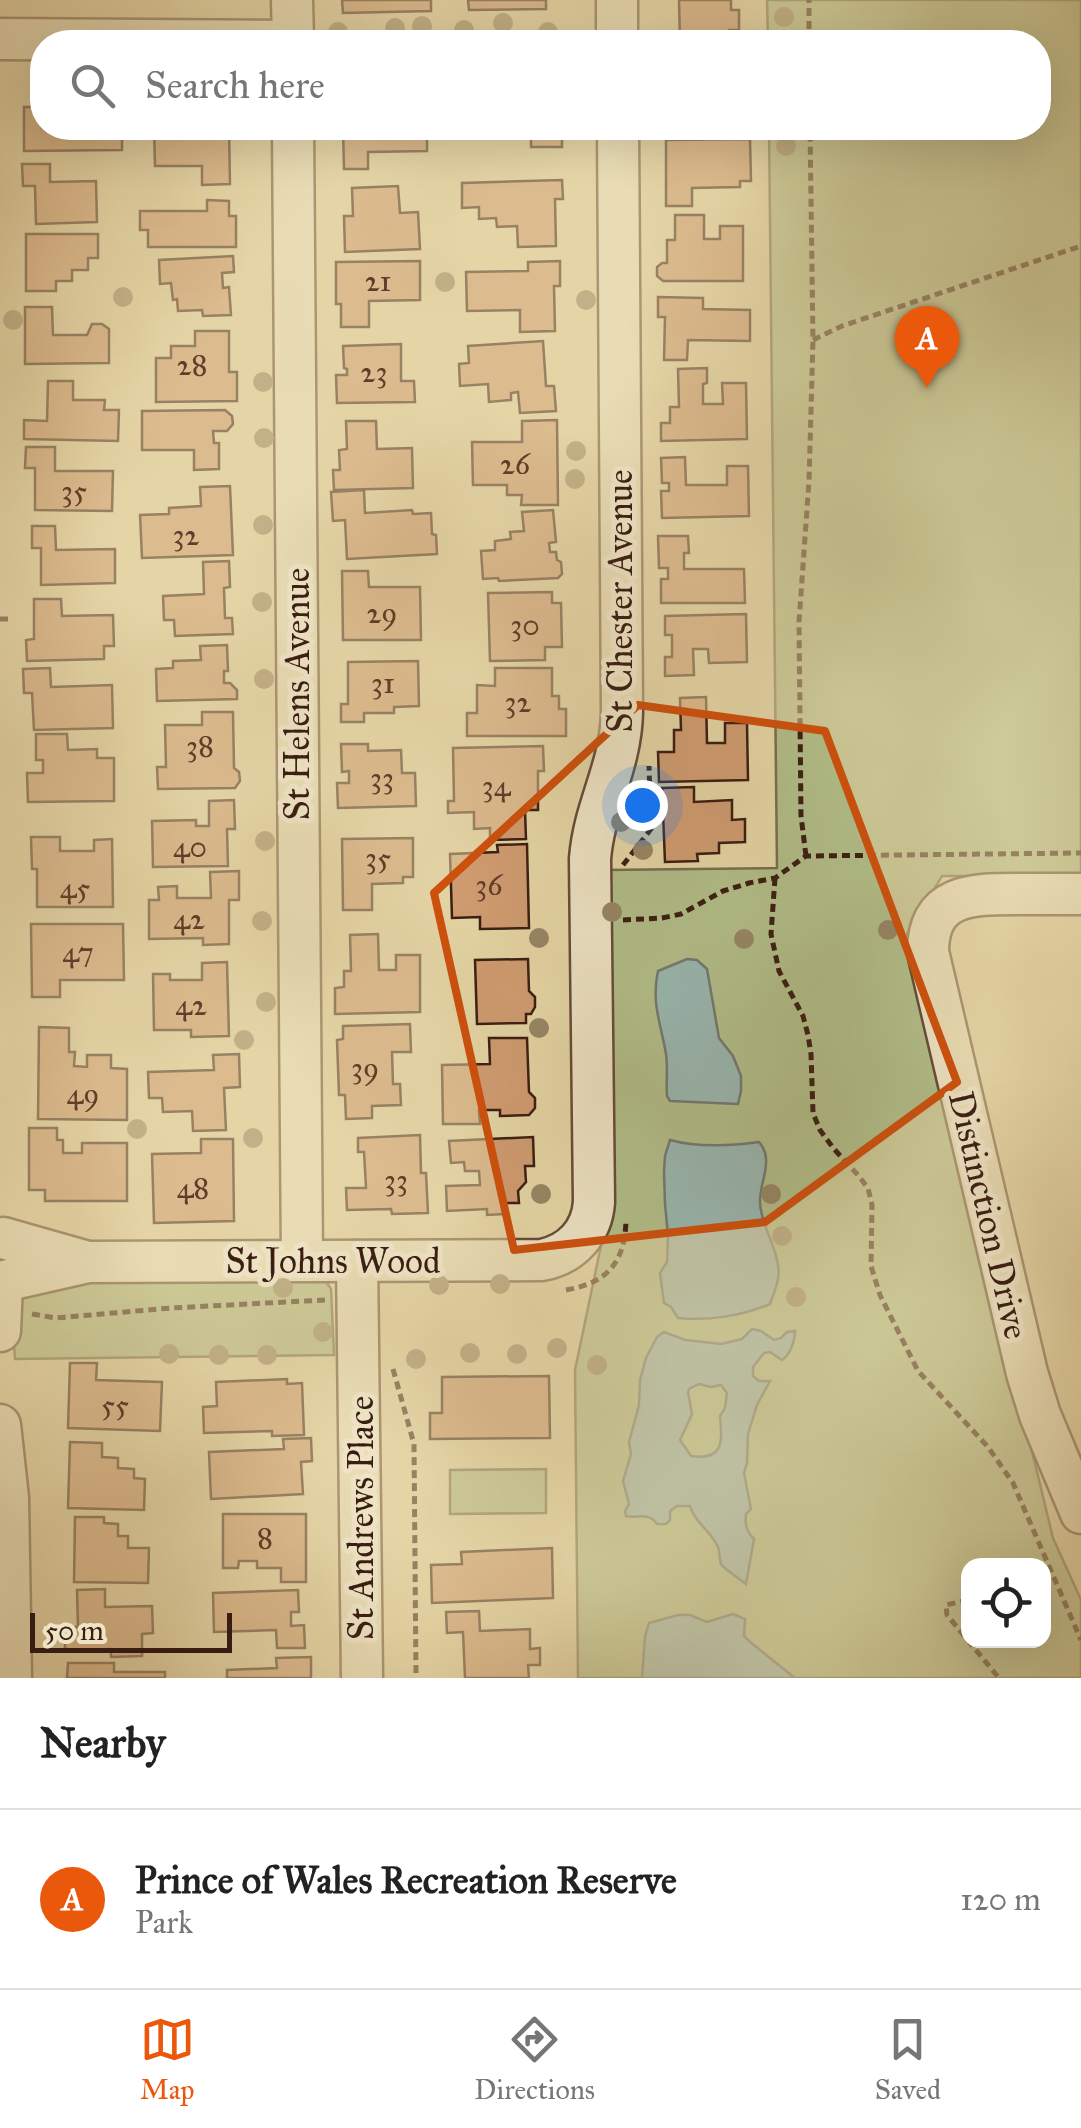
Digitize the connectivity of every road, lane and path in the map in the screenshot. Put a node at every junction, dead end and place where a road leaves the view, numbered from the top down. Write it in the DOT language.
graph roads {
  1 [pos="292,0"];
  2 [pos="617,0"];
  3 [pos="809,0"];
  4 [pos="293,30"];
  5 [pos="617,30"];
  6 [pos="809,30"];
  7 [pos="0,38"];
  8 [pos="30,38"];
  9 [pos="293,140"];
  10 [pos="618,140"];
  11 [pos="810,140"];
  12 [pos="1081,246"];
  13 [pos="813,340"];
  14 [pos="12,619"];
  15 [pos="0,620"];
  16 [pos="1081,854"];
  17 [pos="806,856"];
  18 [pos="774,878"];
  19 [pos="1081,894"];
  20 [pos="623,920"];
  21 [pos="2,1236"];
  22 [pos="574,1244"];
  23 [pos="302,1260"];
  24 [pos="88,1262"];
  25 [pos="357,1280"];
  26 [pos="2,1292"];
  27 [pos="0,1330"];
  28 [pos="376,1363"];
  29 [pos="0,1426"];
  30 [pos="1081,1513"];
  31 [pos="961,1601"];
  32 [pos="961,1632"];
  33 [pos="1081,1640"];
  34 [pos="974,1648"];
  35 [pos="11,1678"];
  36 [pos="362,1678"];
  37 [pos="386,1678"];
  38 [pos="416,1678"];
  39 [pos="999,1678"];
  1 -- 4 [label="street"];
  2 -- 5 [label="street"];
  3 -- 6 [label="path"];
  7 -- 8 [label="street"];
  9 -- 23 [label="street, St Helens Avenue"];
  10 -- 22 [label="street, St Chester Avenue"];
  11 -- 13 [label="path"];
  12 -- 13 [label="path"];
  13 -- 17 [label="path"];
  14 -- 15 [label="path"];
  16 -- 17 [label="path"];
  17 -- 18 [label="path"];
  18 -- 20 [label="path"];
  18 -- 33 [label="path"];
  19 -- 30 [label="street, Distinction Drive"];
  21 -- 24 [label="street, St Johns Wood"];
  21 -- 26 [label="street"];
  22 -- 25 [label="street, St Johns Wood"];
  23 -- 24 [label="street, St Johns Wood"];
  23 -- 25 [label="street, St Johns Wood"];
  24 -- 26 [label="street, St Johns Wood"];
  25 -- 26 [label="path"];
  25 -- 28 [label="street, St Andrews Place"];
  26 -- 27 [label="street"];
  28 -- 36 [label="street, St Andrews Place"];
  28 -- 37 [label="street, St Andrews Place"];
  28 -- 38 [label="path"];
  29 -- 35 [label="street"];
  31 -- 32 [label="path"];
  34 -- 39 [label="path"];
}
